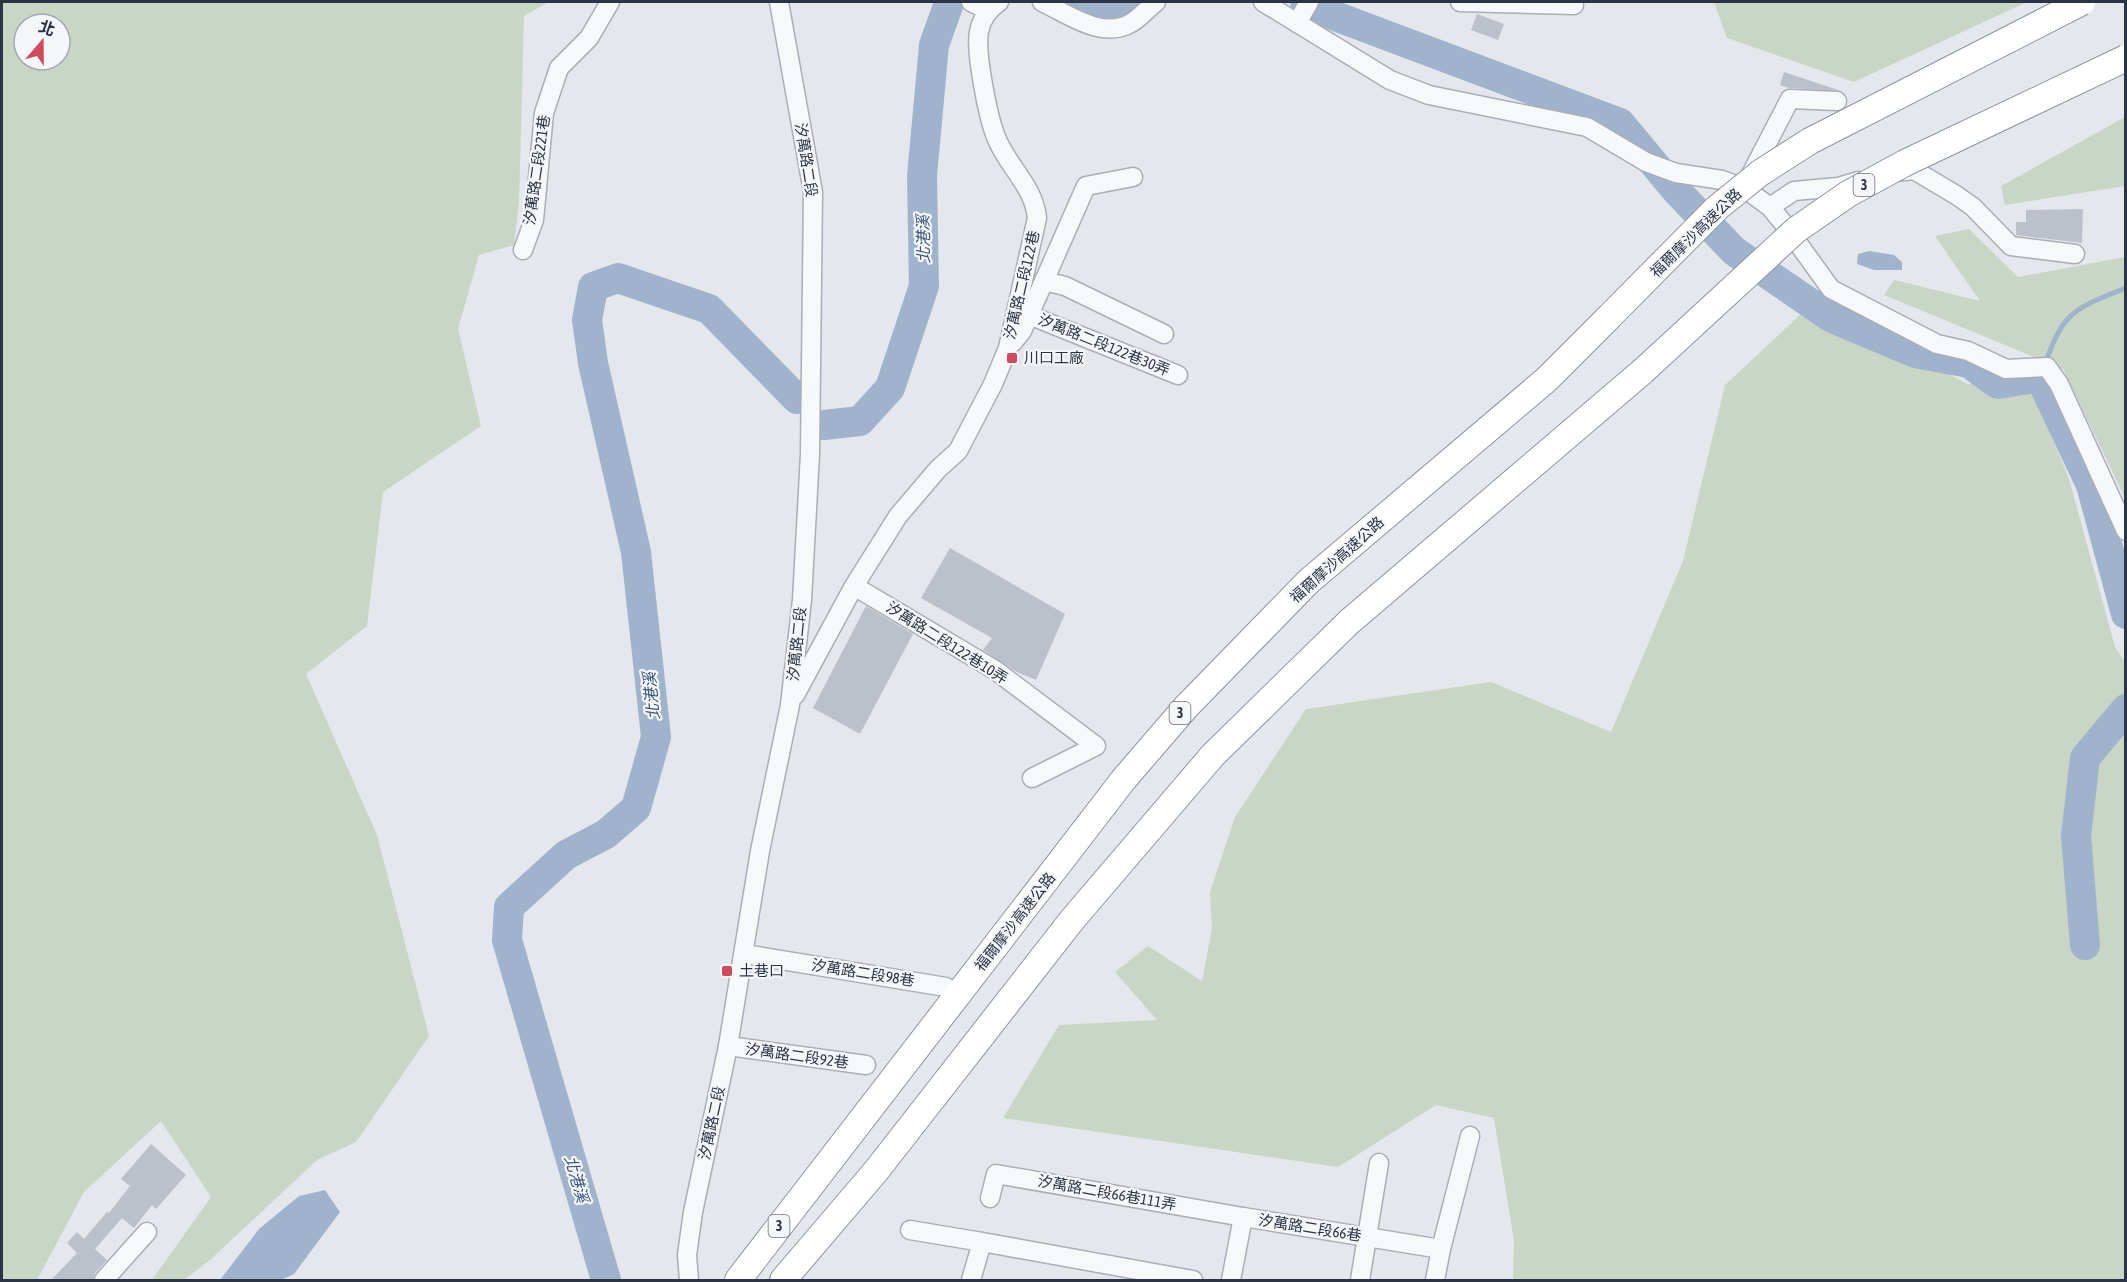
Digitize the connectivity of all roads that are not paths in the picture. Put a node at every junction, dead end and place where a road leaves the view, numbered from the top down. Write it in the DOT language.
graph roads {
  1 [pos="610,2"];
  2 [pos="779,2"];
  3 [pos="970,2"];
  4 [pos="1042,2"];
  5 [pos="1156,2"];
  6 [pos="1263,2"];
  7 [pos="1309,2"];
  8 [pos="1460,2"];
  9 [pos="2082,2"];
  10 [pos="1574,5"];
  11 [pos="993,6"];
  12 [pos="1298,23"];
  13 [pos="2126,58"];
  14 [pos="1837,101"];
  15 [pos="1133,177"];
  16 [pos="1744,188"];
  17 [pos="1770,207"];
  18 [pos="523,250"];
  19 [pos="2075,254"];
  20 [pos="1044,281"];
  21 [pos="1029,315"];
  22 [pos="1164,334"];
  23 [pos="1008,348"];
  24 [pos="1178,375"];
  25 [pos="2126,531"];
  26 [pos="854,586"];
  27 [pos="790,705"];
  28 [pos="1032,778"];
  29 [pos="745,954"];
  30 [pos="946,987"];
  31 [pos="728,1046"];
  32 [pos="866,1065"];
  33 [pos="1470,1136"];
  34 [pos="1379,1163"];
  35 [pos="990,1198"];
  36 [pos="1242,1217"];
  37 [pos="910,1230"];
  38 [pos="147,1232"];
  39 [pos="1367,1237"];
  40 [pos="982,1242"];
  41 [pos="1441,1249"];
  42 [pos="104,1281"];
  43 [pos="689,1281"];
  44 [pos="738,1281"];
  45 [pos="783,1281"];
  46 [pos="971,1281"];
  47 [pos="1193,1281"];
  48 [pos="1231,1281"];
  49 [pos="1360,1281"];
  50 [pos="1436,1281"];
  1 -- 18 [label="street, 汐萬路二段221巷"];
  2 -- 27 [label="street, 汐萬路二段"];
  3 -- 11 [label="street"];
  4 -- 5 [label="street"];
  6 -- 12 [label="street"];
  7 -- 12 [label="street"];
  8 -- 10 [label="street"];
  9 -- 44 [label="highway, 福爾摩沙高速公路 / 3, bridge"];
  11 -- 23 [label="street, 汐萬路二段122巷"];
  12 -- 16 [label="street"];
  13 -- 45 [label="highway, 3, bridge"];
  14 -- 16 [label="street"];
  15 -- 20 [label="street"];
  16 -- 17 [label="street"];
  17 -- 19 [label="street"];
  17 -- 25 [label="street"];
  20 -- 21 [label="street"];
  20 -- 22 [label="street"];
  21 -- 23 [label="street"];
  21 -- 24 [label="street, 汐萬路二段122巷30弄"];
  23 -- 26 [label="street, 汐萬路二段122巷"];
  26 -- 27 [label="street, 汐萬路二段122巷"];
  26 -- 28 [label="street, 汐萬路二段122巷10弄"];
  27 -- 29 [label="street, 汐萬路二段"];
  29 -- 30 [label="street, 汐萬路二段98巷"];
  29 -- 31 [label="street, 汐萬路二段"];
  31 -- 32 [label="street, 汐萬路二段92巷"];
  31 -- 43 [label="street, 汐萬路二段"];
  33 -- 41 [label="street"];
  34 -- 39 [label="street"];
  35 -- 36 [label="street, 汐萬路二段66巷111弄"];
  36 -- 39 [label="street, 汐萬路二段66巷"];
  36 -- 48 [label="street, 汐萬路二段66巷"];
  37 -- 40 [label="street"];
  38 -- 42 [label="street"];
  39 -- 41 [label="street, 汐萬路二段66巷"];
  39 -- 49 [label="street"];
  40 -- 46 [label="street"];
  40 -- 47 [label="street"];
  41 -- 50 [label="street"];
}
